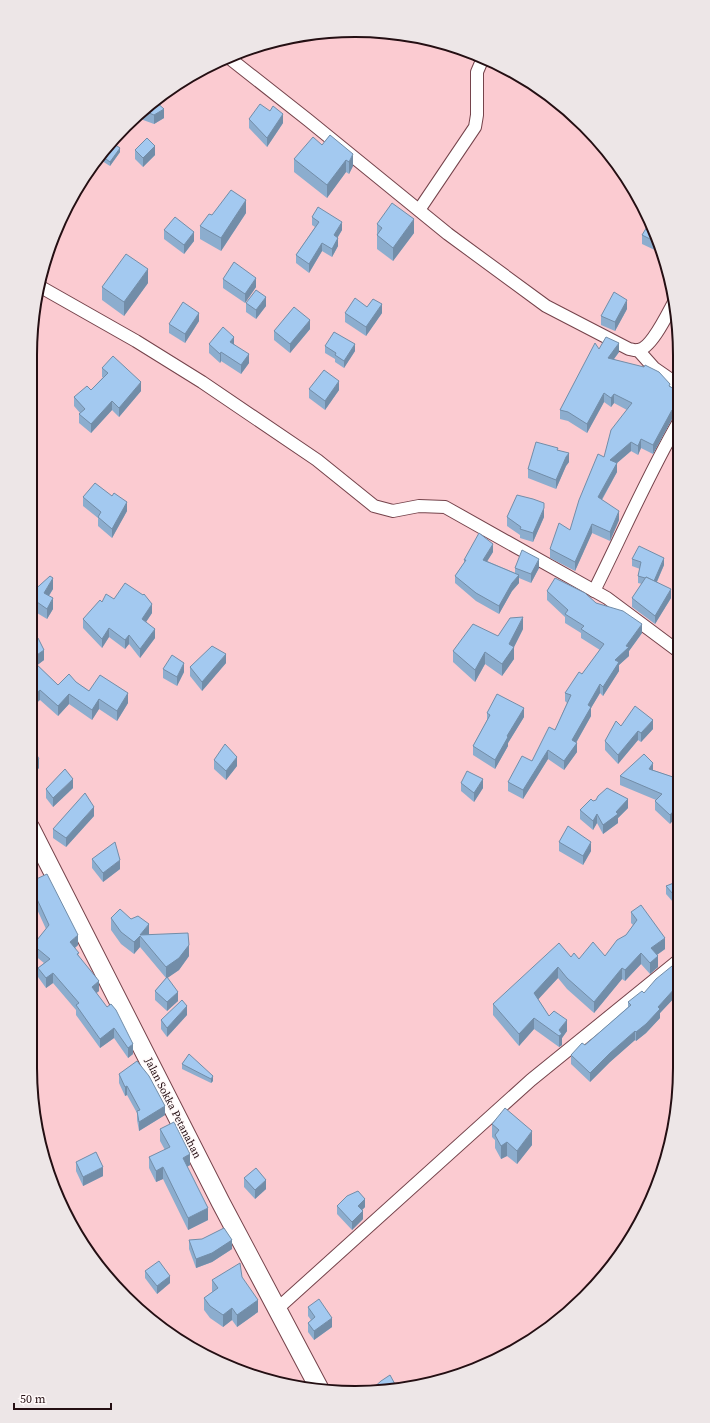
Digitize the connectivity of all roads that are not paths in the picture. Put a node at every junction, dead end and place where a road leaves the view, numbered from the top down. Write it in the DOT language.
graph roads {
  1 [pos="233,61"];
  2 [pos="481,63"];
  3 [pos="419,210"];
  4 [pos="44,289"];
  5 [pos="670,310"];
  6 [pos="638,350"];
  7 [pos="673,381"];
  8 [pos="673,432"];
  9 [pos="594,591"];
  10 [pos="673,647"];
  11 [pos="37,841"];
  12 [pos="673,965"];
  13 [pos="277,1309"];
  14 [pos="317,1383"];
  1 -- 3 [label="street"];
  2 -- 3 [label="street"];
  3 -- 6 [label="street"];
  4 -- 9 [label="street"];
  5 -- 6 [label="street"];
  6 -- 7 [label="street"];
  8 -- 9 [label="street"];
  9 -- 10 [label="street"];
  11 -- 13 [label="main road, Jalan Sokka Petanahan"];
  12 -- 13 [label="street"];
  13 -- 14 [label="main road, Jalan Sokka Petanahan"];
}
